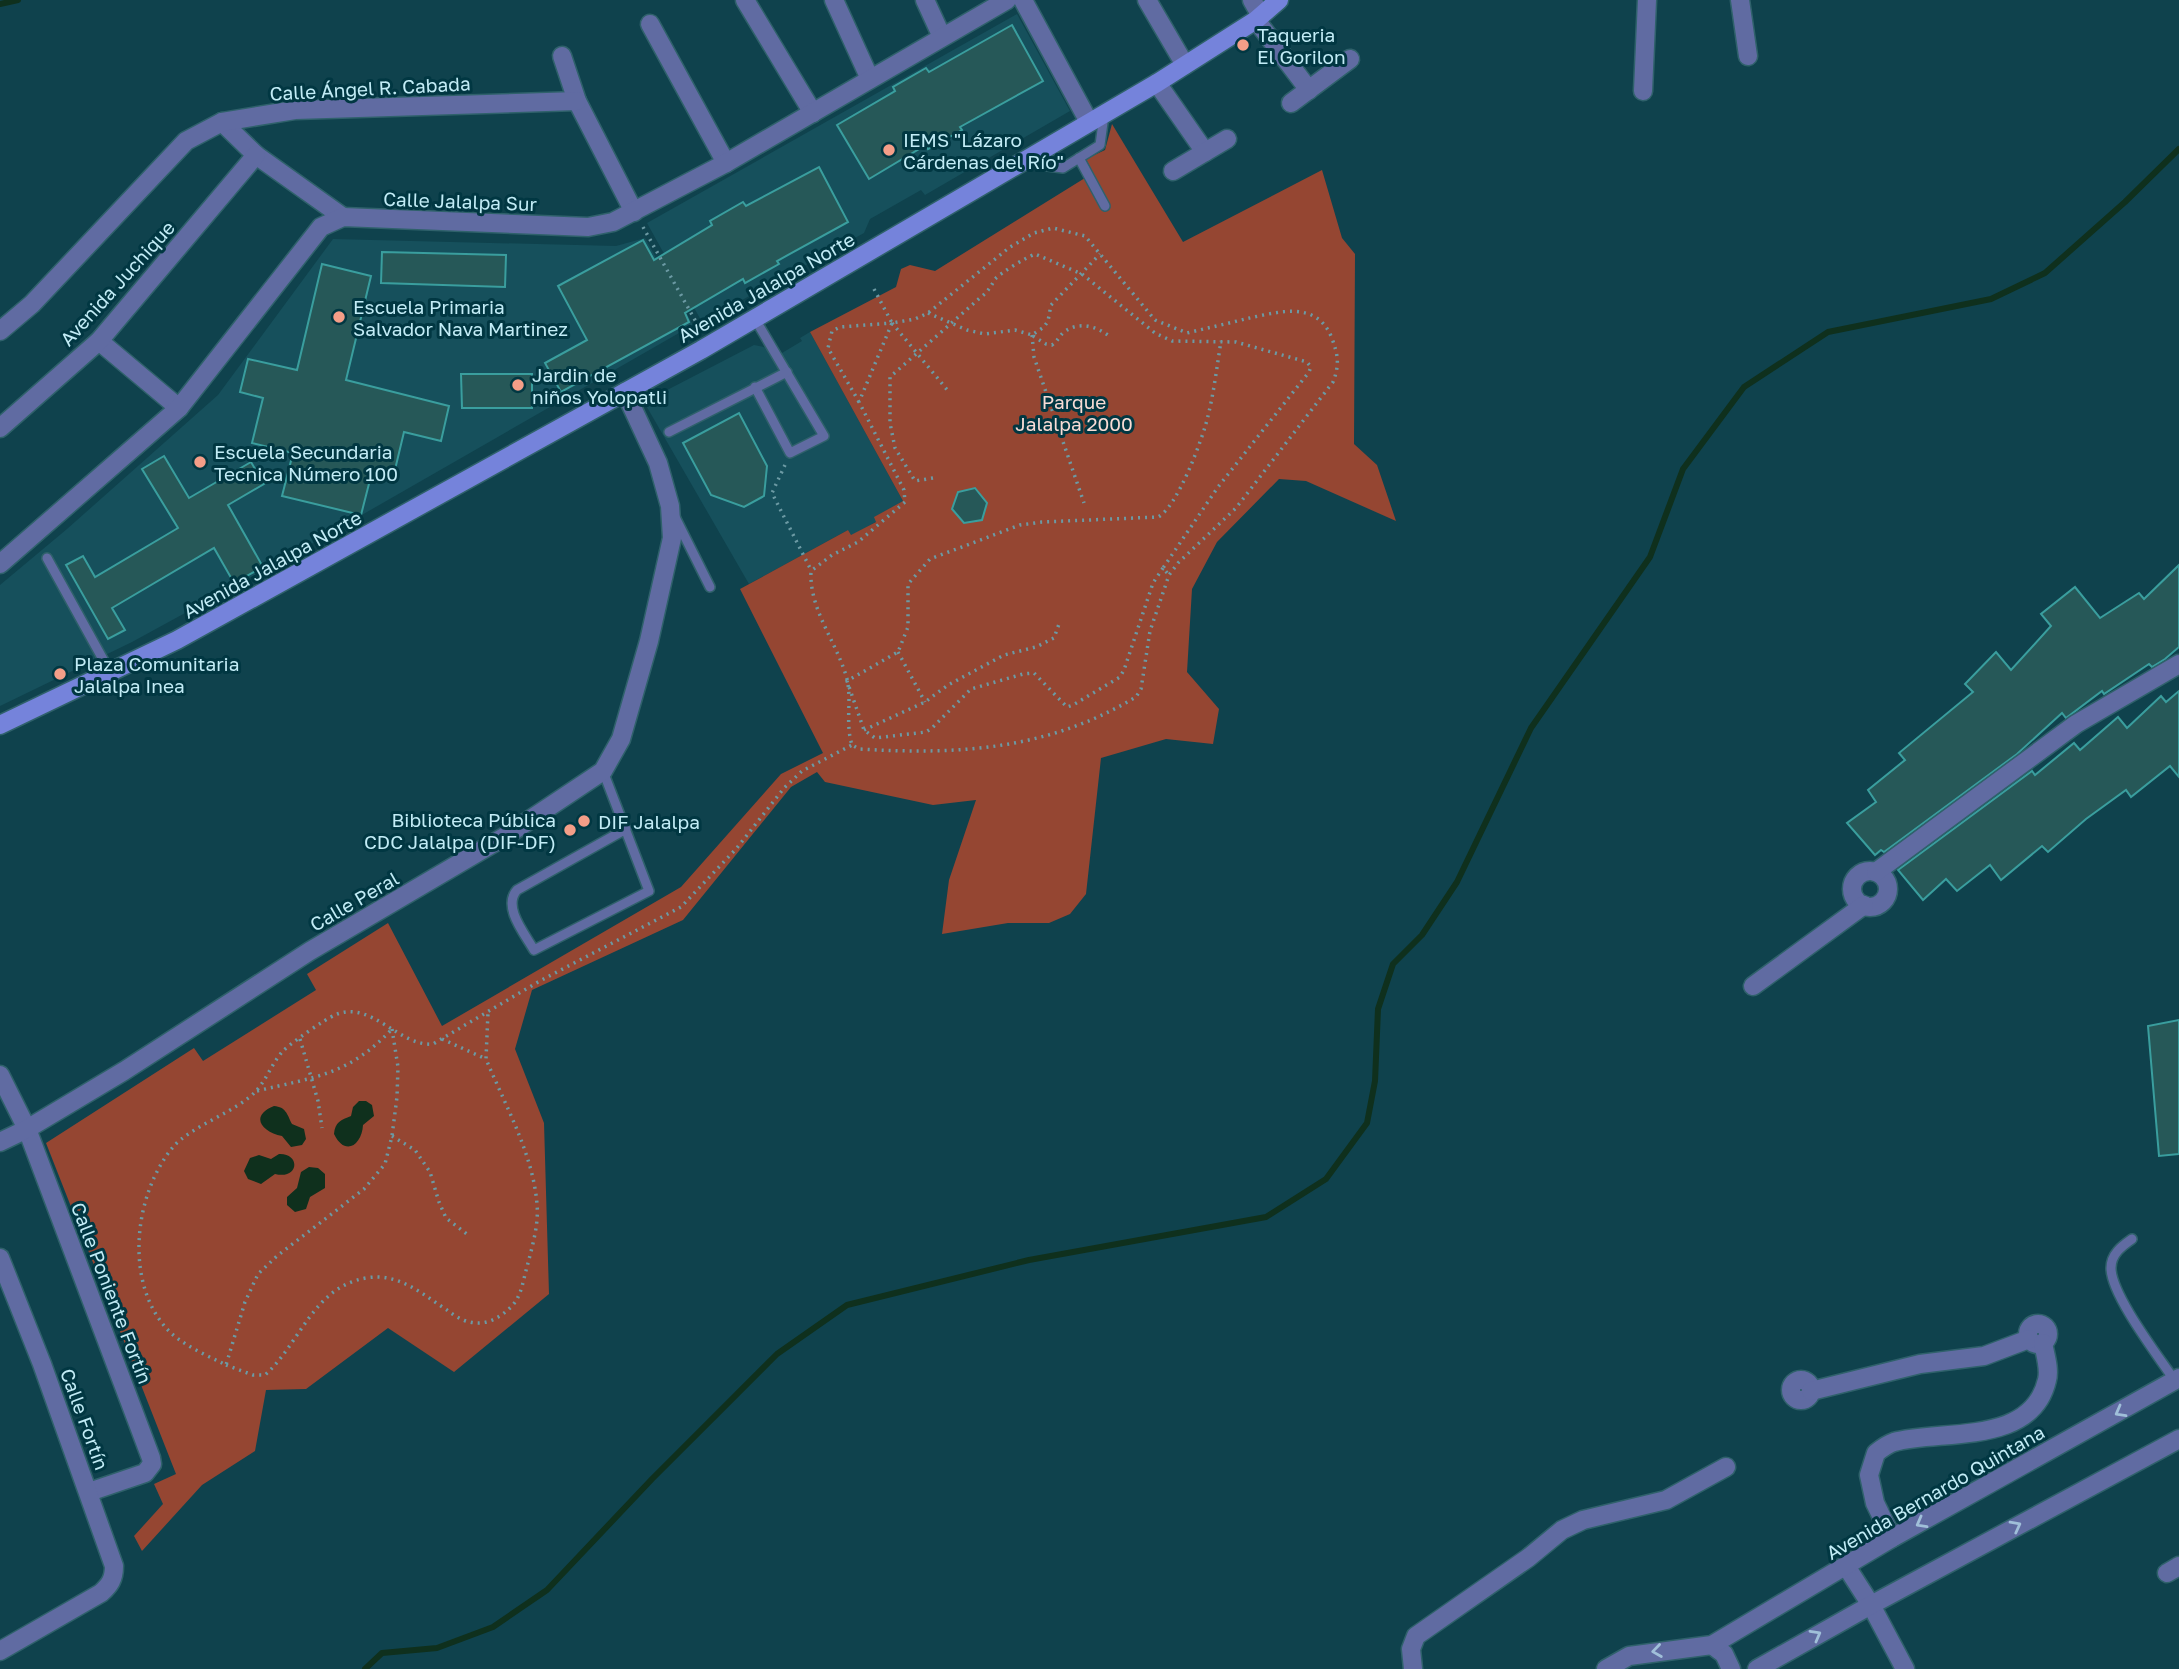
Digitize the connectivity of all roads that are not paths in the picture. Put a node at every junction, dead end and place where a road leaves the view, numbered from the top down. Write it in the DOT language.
graph roads {
  1 [pos="745,0"];
  2 [pos="834,0"];
  3 [pos="925,0"];
  4 [pos="1007,0"];
  5 [pos="1023,0"];
  6 [pos="1147,0"];
  7 [pos="1252,0"];
  8 [pos="1279,0"];
  9 [pos="1647,0"];
  10 [pos="1747,1"];
  11 [pos="1259,18"];
  12 [pos="650,24"];
  13 [pos="942,37"];
  14 [pos="562,56"];
  15 [pos="1748,56"];
  16 [pos="1350,59"];
  17 [pos="1185,65"];
  18 [pos="870,79"];
  19 [pos="1157,83"];
  20 [pos="1309,90"];
  21 [pos="1643,92"];
  22 [pos="577,101"];
  23 [pos="1291,103"];
  24 [pos="813,113"];
  25 [pos="1097,118"];
  26 [pos="222,122"];
  27 [pos="1227,139"];
  28 [pos="1205,152"];
  29 [pos="256,155"];
  30 [pos="1079,158"];
  31 [pos="726,163"];
  32 [pos="1020,163"];
  33 [pos="1172,171"];
  34 [pos="1105,206"];
  35 [pos="343,217"];
  36 [pos="637,217"];
  37 [pos="755,319"];
  38 [pos="0,331"];
  39 [pos="99,341"];
  40 [pos="787,372"];
  41 [pos="755,387"];
  42 [pos="625,392"];
  43 [pos="180,408"];
  44 [pos="0,428"];
  45 [pos="669,432"];
  46 [pos="670,506"];
  47 [pos="47,558"];
  48 [pos="0,564"];
  49 [pos="710,587"];
  50 [pos="2179,664"];
  51 [pos="110,672"];
  52 [pos="0,725"];
  53 [pos="603,771"];
  54 [pos="626,829"];
  55 [pos="1877,872"];
  56 [pos="1864,905"];
  57 [pos="1753,986"];
  58 [pos="0,1075"];
  59 [pos="27,1129"];
  60 [pos="0,1142"];
  61 [pos="2132,1239"];
  62 [pos="0,1258"];
  63 [pos="2177,1380"];
  64 [pos="1811,1391"];
  65 [pos="2179,1438"];
  66 [pos="1726,1467"];
  67 [pos="89,1492"];
  68 [pos="1892,1538"];
  69 [pos="1846,1566"];
  70 [pos="1871,1605"];
  71 [pos="2,1642"];
  72 [pos="1712,1645"];
  73 [pos="1413,1669"];
  74 [pos="1606,1669"];
  75 [pos="1731,1669"];
  76 [pos="1757,1669"];
  77 [pos="1905,1669"];
  1 -- 24 [label="street"];
  2 -- 18 [label="street"];
  3 -- 13 [label="street"];
  4 -- 13 [label="street, Calle Jalalpa Sur"];
  5 -- 25 [label="street"];
  6 -- 17 [label="street"];
  7 -- 11 [label="street"];
  8 -- 11 [label="street, Avenida Jalalpa Norte"];
  9 -- 21 [label="street"];
  10 -- 15 [label="street"];
  11 -- 17 [label="street, Avenida Jalalpa Norte"];
  11 -- 20 [label="street"];
  12 -- 31 [label="street"];
  13 -- 18 [label="street, Calle Jalalpa Sur"];
  14 -- 22 [label="street"];
  16 -- 20 [label="street"];
  17 -- 19 [label="street, Avenida Jalalpa Norte"];
  18 -- 24 [label="street, Calle Jalalpa Sur"];
  19 -- 25 [label="street, Avenida Jalalpa Norte"];
  19 -- 28 [label="street"];
  20 -- 23 [label="street"];
  22 -- 26 [label="street, Calle Ángel R. Cabada"];
  22 -- 36 [label="street"];
  24 -- 31 [label="street, Calle Jalalpa Sur"];
  25 -- 30 [label="lane"];
  25 -- 32 [label="street, Avenida Jalalpa Norte"];
  26 -- 29 [label="street"];
  26 -- 38 [label="street, Calle Ángel R. Cabada"];
  27 -- 28 [label="street"];
  28 -- 33 [label="street"];
  29 -- 35 [label="street"];
  29 -- 39 [label="street, Avenida Juchique"];
  30 -- 32 [label="lane"];
  30 -- 34 [label="lane"];
  31 -- 36 [label="street, Calle Jalalpa Sur"];
  32 -- 37 [label="street, Avenida Jalalpa Norte"];
  35 -- 36 [label="street, Calle Jalalpa Sur"];
  35 -- 43 [label="street"];
  37 -- 40 [label="lane"];
  37 -- 42 [label="street, Avenida Jalalpa Norte"];
  39 -- 43 [label="street"];
  39 -- 44 [label="street, Avenida Juchique"];
  40 -- 41 [label="lane"];
  40 -- 41 [label="lane"];
  41 -- 45 [label="lane"];
  42 -- 46 [label="street, Calle Peral"];
  42 -- 51 [label="street, Avenida Jalalpa Norte"];
  43 -- 48 [label="street"];
  46 -- 49 [label="lane"];
  46 -- 53 [label="street, Calle Peral"];
  47 -- 51 [label="lane"];
  50 -- 55 [label="street"];
  51 -- 52 [label="street, Avenida Jalalpa Norte"];
  53 -- 54 [label="lane"];
  53 -- 59 [label="street, Calle Peral"];
  54 -- 54 [label="lane"];
  55 -- 56 [label="street"];
  55 -- 56 [label="street"];
  56 -- 57 [label="street"];
  58 -- 59 [label="street, Calle Poniente Fortín"];
  59 -- 60 [label="street, Calle Peral"];
  59 -- 67 [label="street, Calle Poniente Fortín"];
  61 -- 63 [label="lane"];
  62 -- 67 [label="street, Calle Fortín"];
  63 -- 68 [label="street, Avenida Bernardo Quintana, one-way"];
  64 -- 68 [label="street"];
  70 -- 65 [label="street, one-way"];
  66 -- 73 [label="street"];
  67 -- 71 [label="street, Calle Fortín"];
  68 -- 69 [label="street, Avenida Bernardo Quintana"];
  69 -- 70 [label="street"];
  69 -- 72 [label="street, Avenida Bernardo Quintana"];
  76 -- 70 [label="street, one-way"];
  70 -- 77 [label="street"];
  72 -- 74 [label="street, Avenida Bernardo Quintana, one-way"];
  72 -- 75 [label="street"];
}
